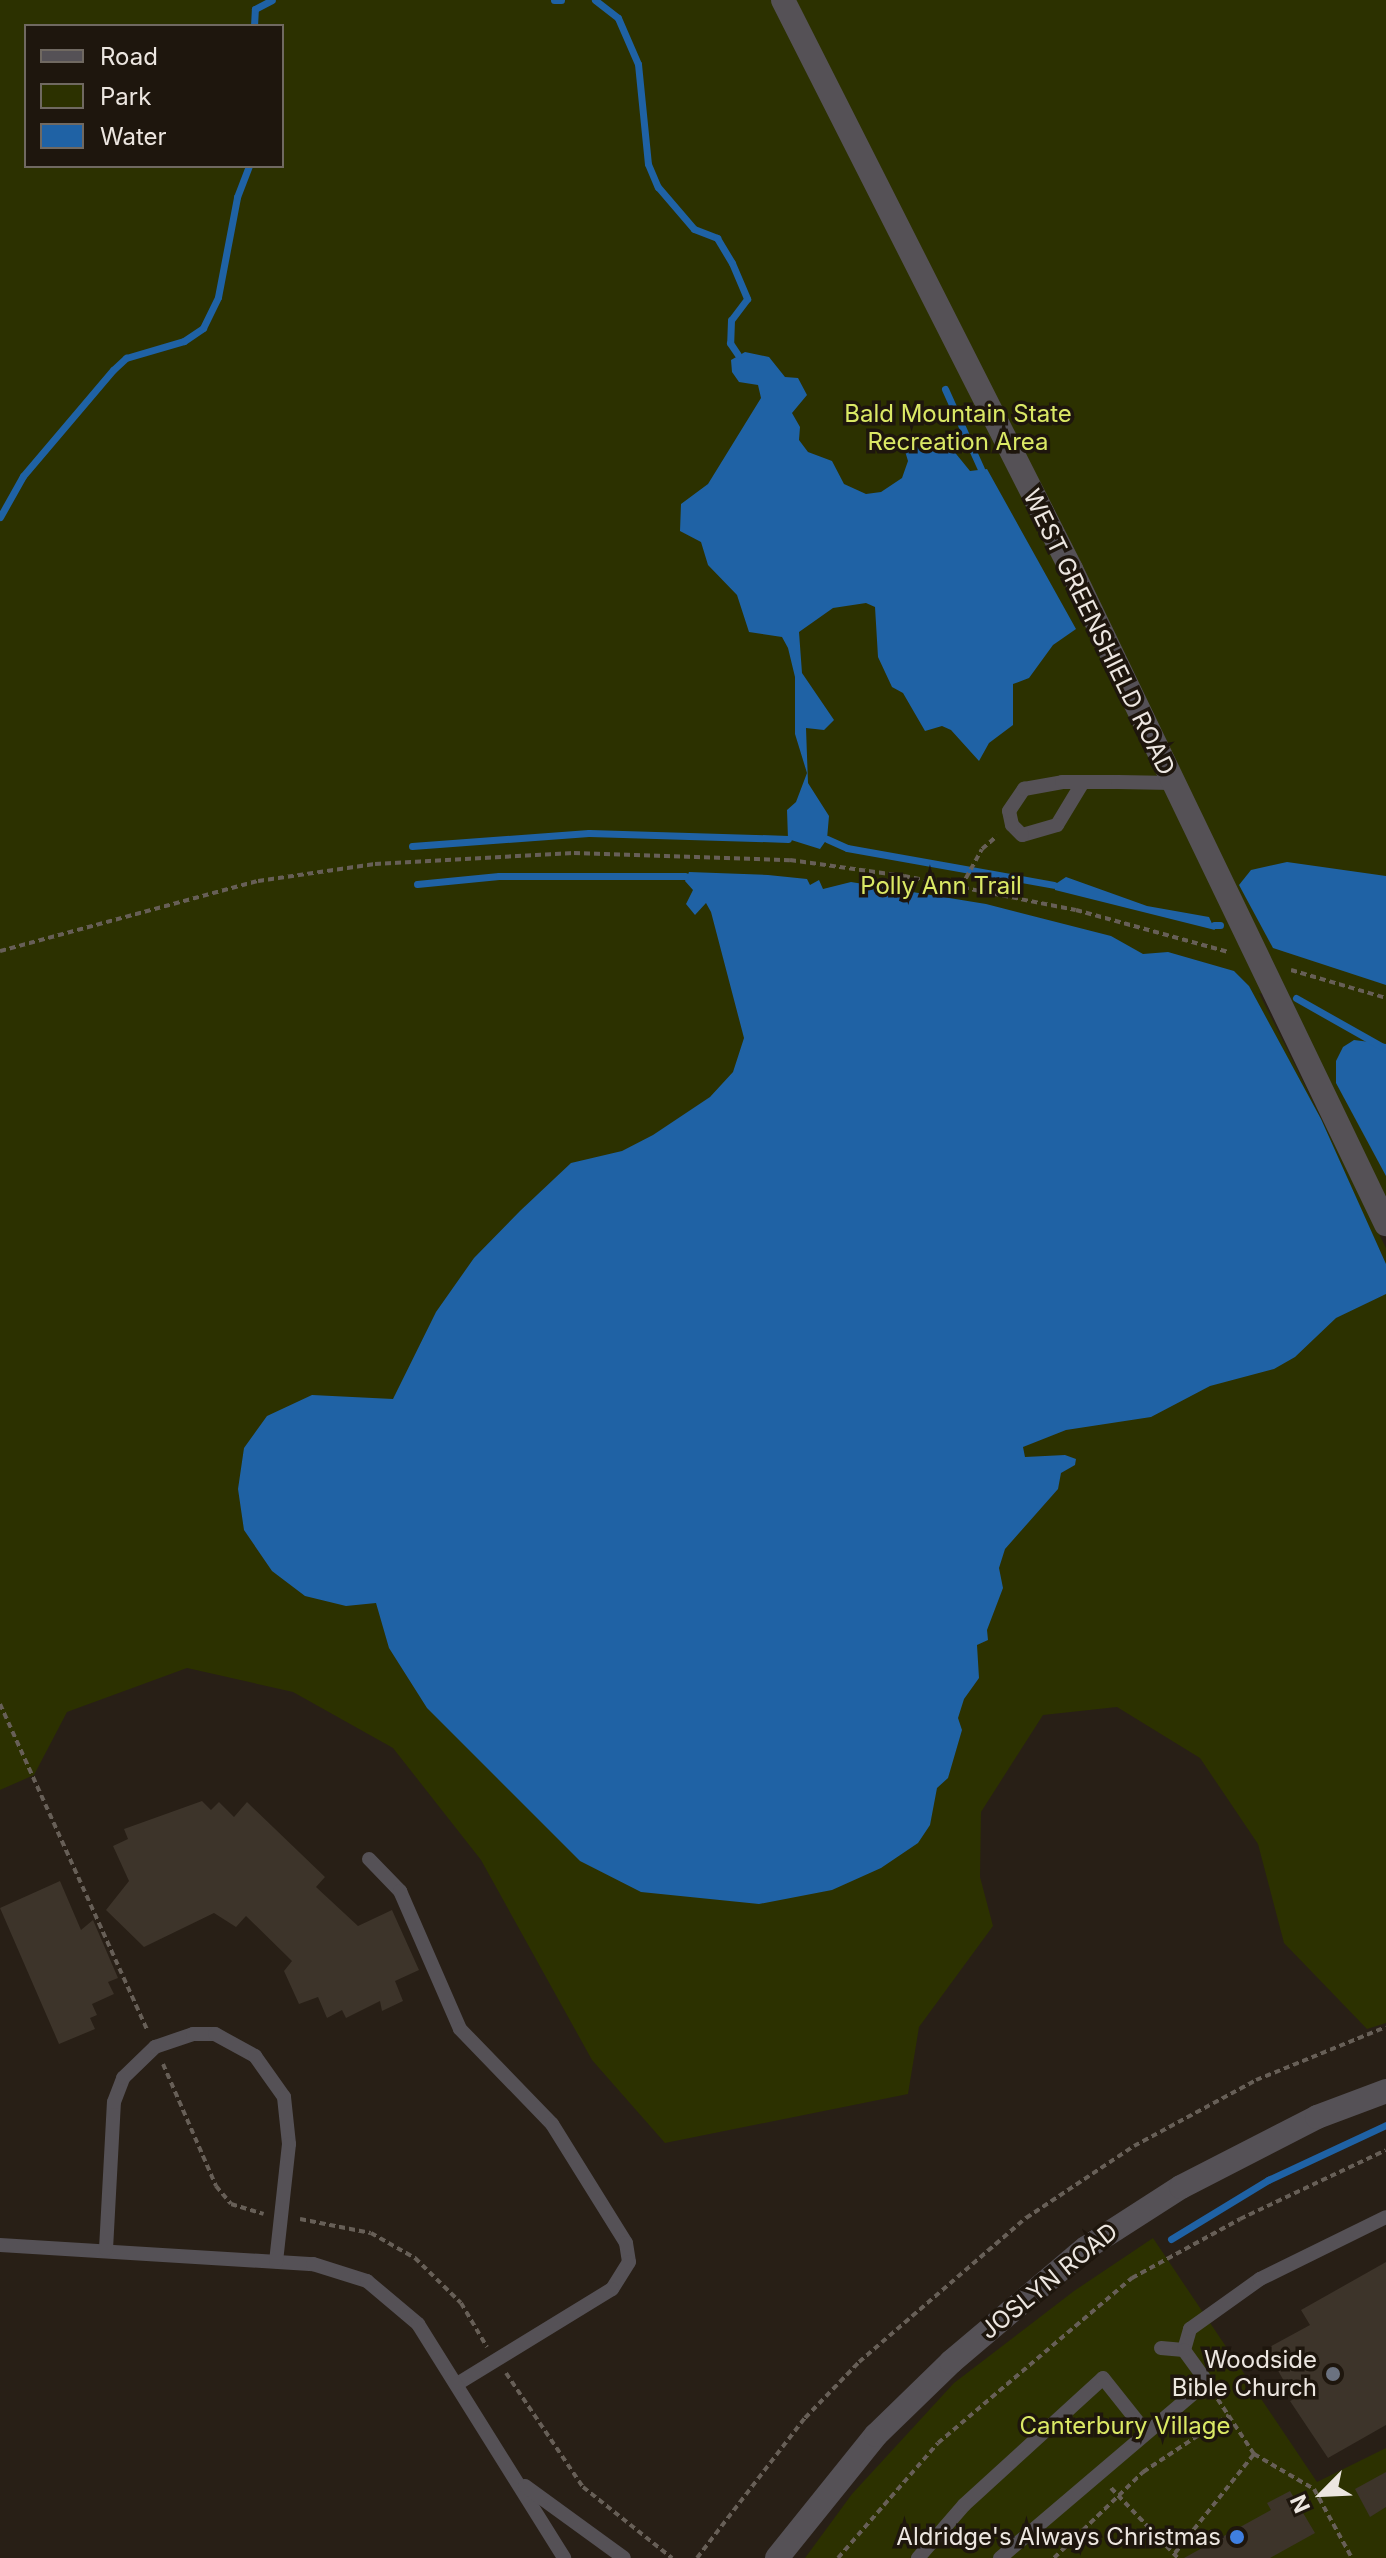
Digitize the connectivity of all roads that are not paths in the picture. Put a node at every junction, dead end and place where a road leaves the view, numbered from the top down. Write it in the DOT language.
graph roads {
  1 [pos="783,0"];
  2 [pos="1083,782"];
  3 [pos="1173,783"];
  4 [pos="1386,1224"];
  5 [pos="369,1859"];
  6 [pos="1386,2091"];
  7 [pos="1386,2217"];
  8 [pos="0,2245"];
  9 [pos="106,2249"];
  10 [pos="276,2261"];
  11 [pos="1161,2348"];
  12 [pos="1184,2350"];
  13 [pos="457,2384"];
  14 [pos="1146,2432"];
  15 [pos="518,2481"];
  16 [pos="564,2558"];
  17 [pos="624,2558"];
  18 [pos="777,2558"];
  19 [pos="918,2558"];
  20 [pos="1000,2558"];
  1 -- 3 [label="street, WEST GREENSHIELD ROAD"];
  2 -- 2 [label="lane"];
  2 -- 3 [label="lane"];
  3 -- 4 [label="street, WEST GREENSHIELD ROAD"];
  5 -- 13 [label="lane"];
  6 -- 18 [label="street, JOSLYN ROAD"];
  7 -- 12 [label="lane"];
  8 -- 9 [label="lane"];
  9 -- 10 [label="lane"];
  9 -- 10 [label="lane"];
  10 -- 13 [label="lane"];
  11 -- 12 [label="lane"];
  12 -- 14 [label="lane"];
  13 -- 15 [label="lane"];
  14 -- 19 [label="lane"];
  14 -- 20 [label="lane"];
  15 -- 16 [label="lane"];
  15 -- 17 [label="lane"];
}
